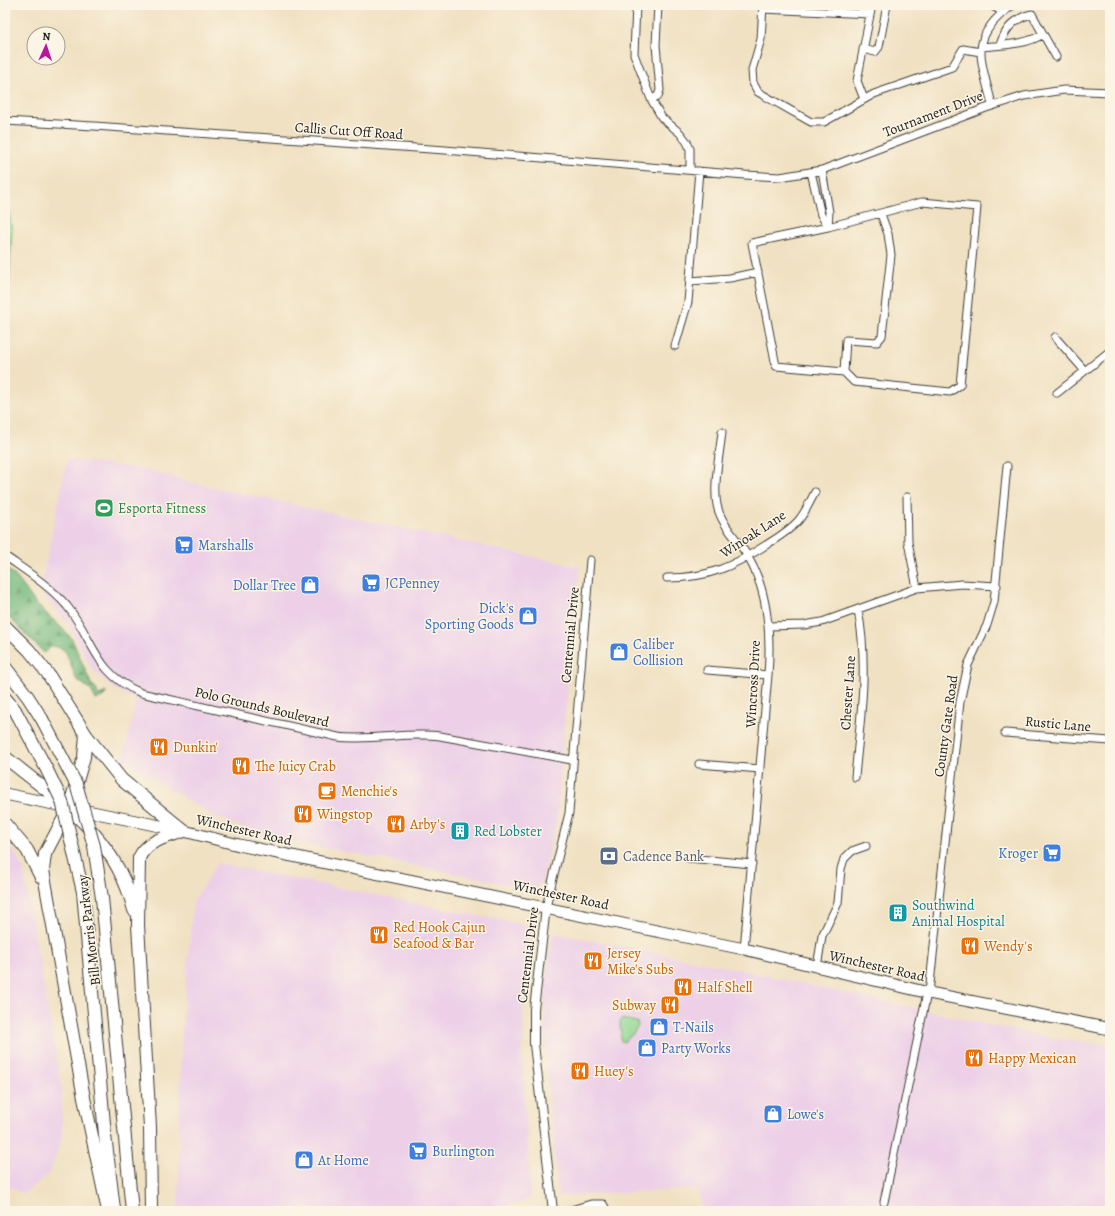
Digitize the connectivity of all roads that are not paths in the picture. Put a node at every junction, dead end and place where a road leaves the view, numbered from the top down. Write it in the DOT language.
graph roads {
  1 [pos="636,5"];
  2 [pos="658,5"];
  3 [pos="872,5"];
  4 [pos="886,5"];
  5 [pos="992,5"];
  6 [pos="1013,5"];
  7 [pos="763,7"];
  8 [pos="1003,12"];
  9 [pos="870,14"];
  10 [pos="1043,34"];
  11 [pos="1000,46"];
  12 [pos="863,49"];
  13 [pos="981,50"];
  14 [pos="1056,57"];
  15 [pos="1110,92"];
  16 [pos="651,99"];
  17 [pos="864,99"];
  18 [pos="992,105"];
  19 [pos="5,121"];
  20 [pos="690,170"];
  21 [pos="822,170"];
  22 [pos="699,171"];
  23 [pos="811,172"];
  24 [pos="768,177"];
  25 [pos="882,214"];
  26 [pos="828,227"];
  27 [pos="758,272"];
  28 [pos="690,281"];
  29 [pos="1055,337"];
  30 [pos="675,346"];
  31 [pos="1110,351"];
  32 [pos="1085,371"];
  33 [pos="844,372"];
  34 [pos="1057,393"];
  35 [pos="722,432"];
  36 [pos="1007,466"];
  37 [pos="815,492"];
  38 [pos="907,497"];
  39 [pos="5,556"];
  40 [pos="748,557"];
  41 [pos="590,560"];
  42 [pos="667,578"];
  43 [pos="997,586"];
  44 [pos="917,588"];
  45 [pos="858,610"];
  46 [pos="5,626"];
  47 [pos="768,626"];
  48 [pos="5,667"];
  49 [pos="706,670"];
  50 [pos="768,675"];
  51 [pos="5,698"];
  52 [pos="1005,733"];
  53 [pos="86,735"];
  54 [pos="1110,741"];
  55 [pos="5,757"];
  56 [pos="572,760"];
  57 [pos="699,764"];
  58 [pos="760,769"];
  59 [pos="855,777"];
  60 [pos="5,794"];
  61 [pos="69,808"];
  62 [pos="5,824"];
  63 [pos="184,831"];
  64 [pos="866,846"];
  65 [pos="688,858"];
  66 [pos="752,864"];
  67 [pos="47,894"];
  68 [pos="546,907"];
  69 [pos="138,925"];
  70 [pos="744,949"];
  71 [pos="817,967"];
  72 [pos="928,993"];
  73 [pos="1110,1029"];
  74 [pos="884,1202"];
  75 [pos="108,1211"];
  76 [pos="114,1211"];
  77 [pos="132,1211"];
  78 [pos="151,1211"];
  79 [pos="553,1211"];
  80 [pos="568,1211"];
  81 [pos="607,1211"];
  1 -- 16 [label="street"];
  2 -- 16 [label="street"];
  3 -- 9 [label="street"];
  4 -- 12 [label="street"];
  5 -- 8 [label="street"];
  6 -- 8 [label="street"];
  7 -- 9 [label="street"];
  7 -- 17 [label="street"];
  8 -- 13 [label="street"];
  9 -- 12 [label="street"];
  10 -- 11 [label="street"];
  10 -- 11 [label="street"];
  10 -- 14 [label="street"];
  11 -- 13 [label="street"];
  12 -- 17 [label="street"];
  13 -- 17 [label="street"];
  13 -- 18 [label="street"];
  15 -- 18 [label="street, Tournament Drive"];
  16 -- 20 [label="street"];
  18 -- 21 [label="street, Tournament Drive"];
  19 -- 20 [label="street, Callis Cut Off Road"];
  20 -- 22 [label="street, Callis Cut Off Road"];
  21 -- 23 [label="street, Tournament Drive"];
  21 -- 26 [label="street"];
  22 -- 24 [label="street, Callis Cut Off Road"];
  22 -- 28 [label="street"];
  23 -- 24 [label="street, Tournament Drive"];
  23 -- 26 [label="street"];
  25 -- 26 [label="street"];
  25 -- 33 [label="street"];
  25 -- 33 [label="street"];
  26 -- 27 [label="street"];
  27 -- 28 [label="street"];
  27 -- 33 [label="street"];
  28 -- 30 [label="street"];
  29 -- 32 [label="street"];
  31 -- 32 [label="street"];
  32 -- 34 [label="street"];
  35 -- 40 [label="street, Wincross Drive"];
  36 -- 43 [label="street, County Gate Road"];
  37 -- 40 [label="street, Winoak Lane"];
  38 -- 44 [label="street"];
  39 -- 56 [label="street, Polo Grounds Boulevard"];
  40 -- 42 [label="street, Winoak Lane"];
  40 -- 47 [label="street, Wincross Drive"];
  41 -- 56 [label="street, Centennial Drive"];
  43 -- 44 [label="street"];
  43 -- 72 [label="street, County Gate Road"];
  44 -- 45 [label="street"];
  45 -- 47 [label="street"];
  45 -- 59 [label="street, Chester Lane"];
  46 -- 53 [label="highway"];
  47 -- 50 [label="street, Wincross Drive"];
  48 -- 77 [label="highway, Bill Morris Parkway, bridge"];
  49 -- 50 [label="street"];
  50 -- 58 [label="street, Wincross Drive"];
  51 -- 76 [label="highway, Bill Morris Parkway, bridge"];
  52 -- 54 [label="street, Rustic Lane"];
  53 -- 61 [label="highway"];
  53 -- 63 [label="highway"];
  55 -- 61 [label="highway"];
  56 -- 68 [label="street, Centennial Drive"];
  57 -- 58 [label="street"];
  58 -- 66 [label="street, Wincross Drive"];
  60 -- 61 [label="main road, Winchester Road"];
  61 -- 63 [label="main road, Winchester Road"];
  61 -- 67 [label="highway"];
  61 -- 69 [label="highway"];
  62 -- 67 [label="highway"];
  63 -- 68 [label="main road, Winchester Road"];
  63 -- 69 [label="highway"];
  64 -- 71 [label="street"];
  65 -- 66 [label="street"];
  66 -- 70 [label="street, Wincross Drive"];
  67 -- 75 [label="highway"];
  68 -- 70 [label="main road, Winchester Road"];
  68 -- 79 [label="street, Centennial Drive"];
  69 -- 78 [label="highway"];
  70 -- 71 [label="main road, Winchester Road"];
  71 -- 72 [label="main road, Winchester Road"];
  72 -- 73 [label="main road, Winchester Road"];
  72 -- 74 [label="street, County Gate Road"];
  80 -- 81 [label="street"];
}
